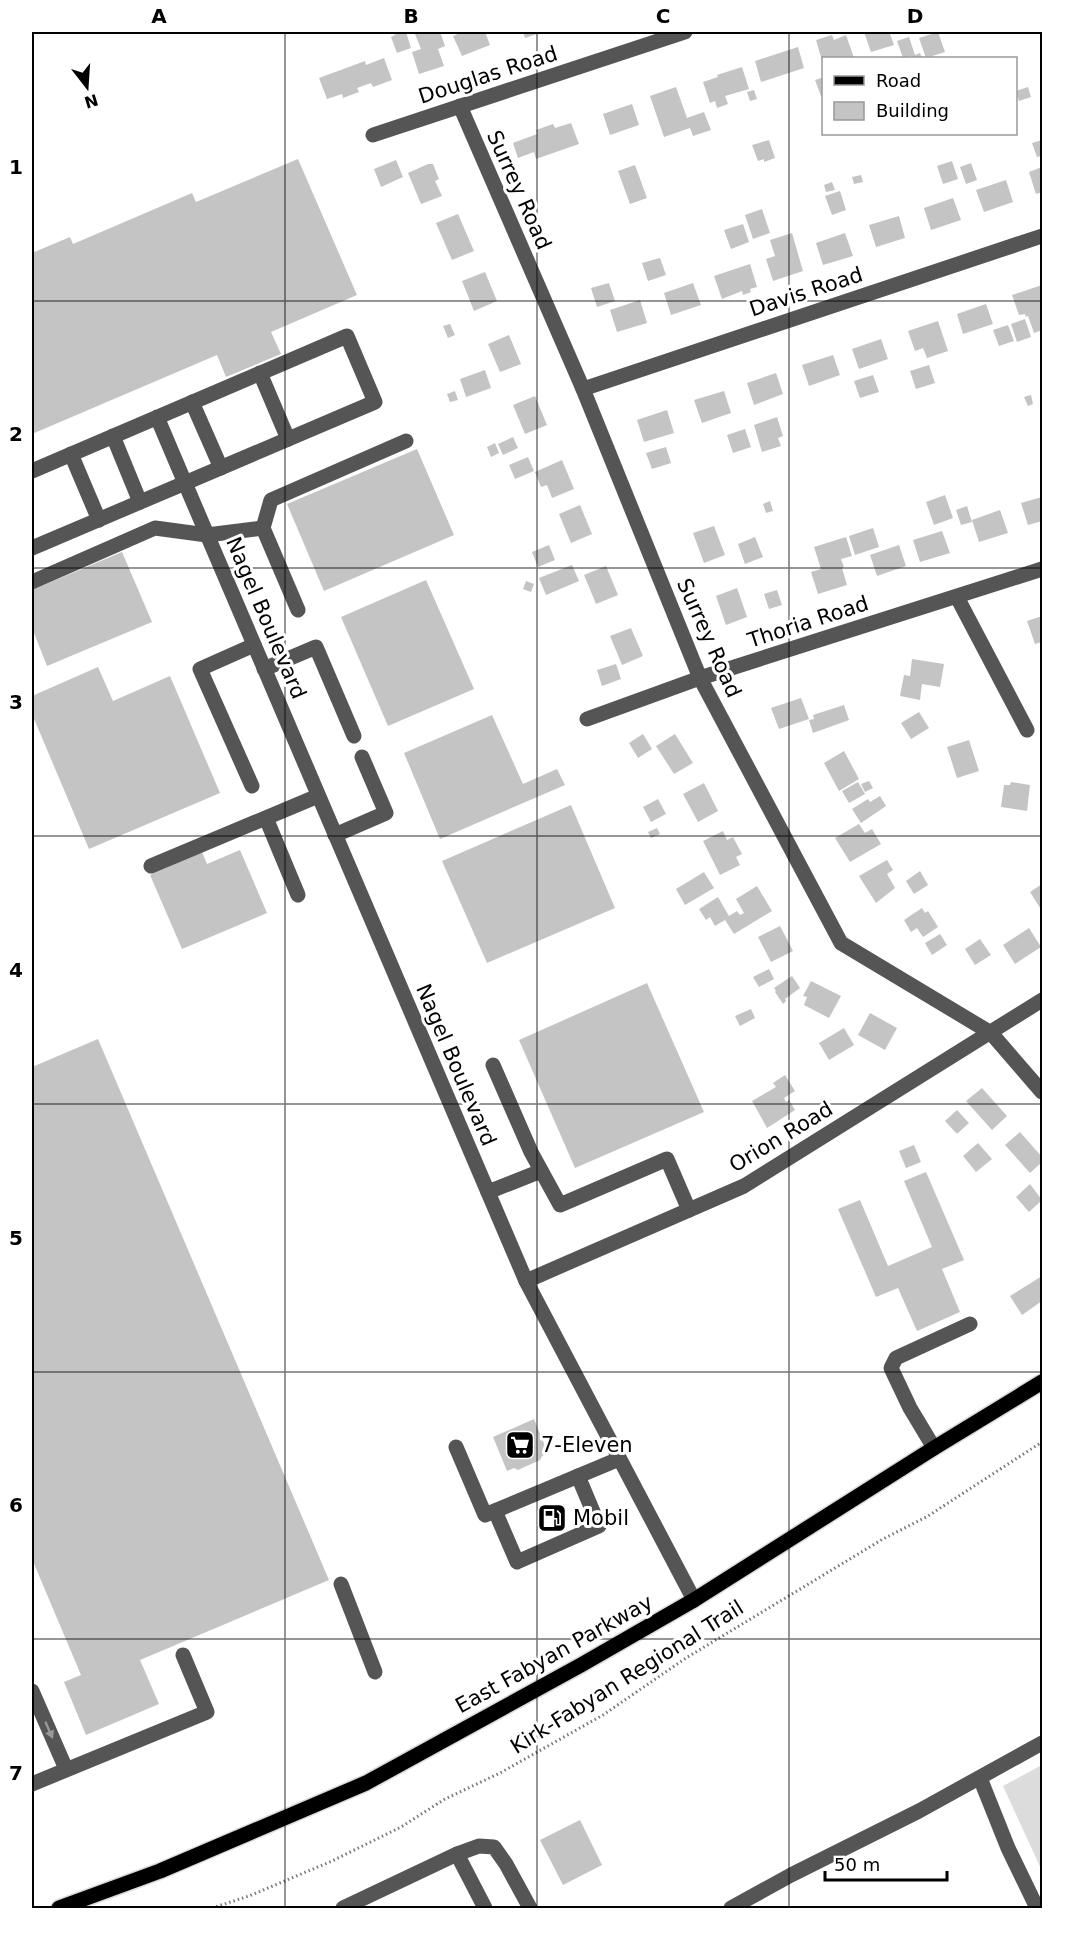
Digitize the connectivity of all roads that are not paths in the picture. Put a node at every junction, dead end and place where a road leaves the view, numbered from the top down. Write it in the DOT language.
graph roads {
  1 [pos="685,32"];
  2 [pos="460,106"];
  3 [pos="373,135"];
  4 [pos="1042,236"];
  5 [pos="260,374"];
  6 [pos="583,389"];
  7 [pos="192,402"];
  8 [pos="157,417"];
  9 [pos="113,436"];
  10 [pos="288,439"];
  11 [pos="406,441"];
  12 [pos="71,454"];
  13 [pos="220,468"];
  14 [pos="32,471"];
  15 [pos="185,483"];
  16 [pos="140,502"];
  17 [pos="99,519"];
  18 [pos="263,528"];
  19 [pos="207,535"];
  20 [pos="33,543"];
  21 [pos="1042,569"];
  22 [pos="32,582"];
  23 [pos="957,597"];
  24 [pos="298,610"];
  25 [pos="254,645"];
  26 [pos="264,669"];
  27 [pos="700,678"];
  28 [pos="587,719"];
  29 [pos="1028,730"];
  30 [pos="354,736"];
  31 [pos="362,757"];
  32 [pos="252,786"];
  33 [pos="318,796"];
  34 [pos="266,818"];
  35 [pos="335,835"];
  36 [pos="151,866"];
  37 [pos="298,895"];
  38 [pos="1042,1000"];
  39 [pos="991,1033"];
  40 [pos="493,1065"];
  41 [pos="1042,1092"];
  42 [pos="541,1171"];
  43 [pos="488,1192"];
  44 [pos="689,1210"];
  45 [pos="526,1281"];
  46 [pos="970,1324"];
  47 [pos="1042,1383"];
  48 [pos="456,1447"];
  49 [pos="934,1448"];
  50 [pos="619,1459"];
  51 [pos="578,1476"];
  52 [pos="495,1511"];
  53 [pos="341,1584"];
  54 [pos="694,1600"];
  55 [pos="183,1655"];
  56 [pos="375,1672"];
  57 [pos="32,1691"];
  58 [pos="1042,1743"];
  59 [pos="66,1769"];
  60 [pos="980,1778"];
  61 [pos="32,1783"];
  62 [pos="457,1854"];
  63 [pos="59,1908"];
  64 [pos="343,1908"];
  65 [pos="485,1908"];
  66 [pos="530,1908"];
  67 [pos="731,1908"];
  68 [pos="1037,1908"];
  1 -- 2 [label="street, Douglas Road"];
  2 -- 3 [label="street, Douglas Road"];
  2 -- 6 [label="street, Surrey Road"];
  4 -- 6 [label="street, Davis Road"];
  5 -- 7 [label="street"];
  5 -- 10 [label="street"];
  5 -- 10 [label="street"];
  6 -- 27 [label="street, Surrey Road"];
  7 -- 8 [label="street"];
  7 -- 13 [label="street"];
  8 -- 9 [label="street"];
  8 -- 15 [label="street, Nagel Boulevard"];
  9 -- 12 [label="street"];
  9 -- 16 [label="street"];
  10 -- 13 [label="street"];
  11 -- 18 [label="street"];
  12 -- 14 [label="street"];
  12 -- 17 [label="street"];
  13 -- 15 [label="street"];
  15 -- 16 [label="street"];
  15 -- 19 [label="street, Nagel Boulevard"];
  16 -- 17 [label="street"];
  17 -- 20 [label="street"];
  18 -- 19 [label="street"];
  18 -- 24 [label="street"];
  19 -- 22 [label="street"];
  19 -- 25 [label="street, Nagel Boulevard"];
  21 -- 23 [label="street, Thoria Road"];
  23 -- 27 [label="street, Thoria Road"];
  23 -- 29 [label="street"];
  25 -- 26 [label="street, Nagel Boulevard"];
  25 -- 32 [label="street"];
  26 -- 30 [label="street"];
  26 -- 33 [label="street, Nagel Boulevard"];
  27 -- 28 [label="street, Thoria Road"];
  27 -- 39 [label="street, Surrey Road"];
  31 -- 35 [label="street"];
  33 -- 34 [label="street"];
  33 -- 35 [label="street, Nagel Boulevard"];
  34 -- 36 [label="street"];
  34 -- 37 [label="street"];
  35 -- 43 [label="street, Nagel Boulevard"];
  38 -- 39 [label="street, Orion Road"];
  39 -- 41 [label="street, Surrey Road"];
  39 -- 44 [label="street, Orion Road"];
  40 -- 42 [label="street"];
  42 -- 43 [label="street"];
  42 -- 44 [label="street"];
  43 -- 45 [label="street, Nagel Boulevard"];
  44 -- 45 [label="street, Orion Road"];
  45 -- 50 [label="street, Nagel Boulevard"];
  46 -- 49 [label="street"];
  47 -- 49 [label="main road, East Fabyan Parkway"];
  48 -- 52 [label="street"];
  49 -- 54 [label="main road, East Fabyan Parkway"];
  50 -- 51 [label="street"];
  50 -- 54 [label="street, Nagel Boulevard"];
  51 -- 52 [label="street"];
  51 -- 52 [label="street"];
  53 -- 56 [label="street"];
  54 -- 63 [label="main road, East Fabyan Parkway"];
  55 -- 59 [label="street"];
  57 -- 59 [label="street, one-way"];
  58 -- 60 [label="street"];
  59 -- 61 [label="street"];
  60 -- 67 [label="street"];
  60 -- 68 [label="street"];
  62 -- 64 [label="street"];
  62 -- 65 [label="street"];
  62 -- 66 [label="street"];
}
